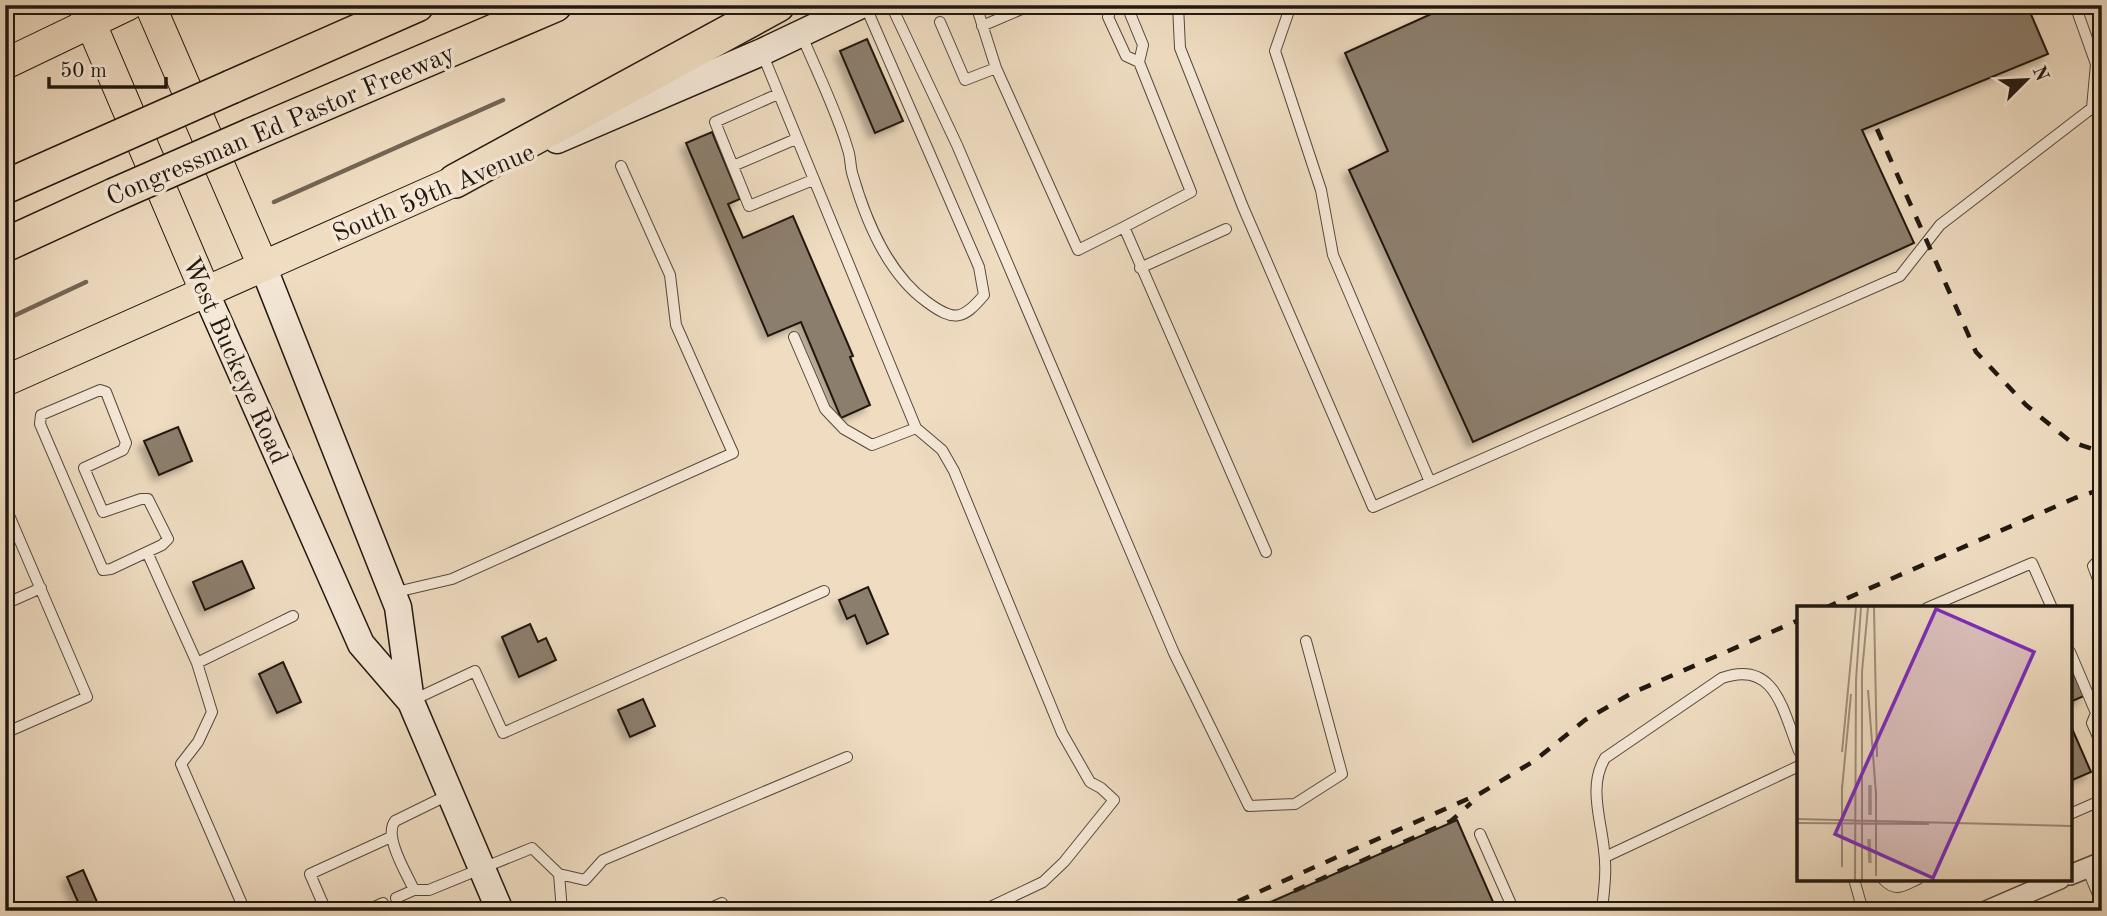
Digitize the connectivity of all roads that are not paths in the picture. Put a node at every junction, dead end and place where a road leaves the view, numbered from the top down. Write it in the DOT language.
graph roads {
  1 [pos="128,5"];
  2 [pos="150,5"];
  3 [pos="417,5"];
  4 [pos="555,5"];
  5 [pos="778,5"];
  6 [pos="863,5"];
  7 [pos="891,5"];
  8 [pos="976,5"];
  9 [pos="1031,5"];
  10 [pos="1113,5"];
  11 [pos="1122,5"];
  12 [pos="1178,5"];
  13 [pos="1292,5"];
  14 [pos="2076,5"];
  15 [pos="87,14"];
  16 [pos="940,22"];
  17 [pos="982,26"];
  18 [pos="801,34"];
  19 [pos="762,52"];
  20 [pos="1139,62"];
  21 [pos="5,64"];
  22 [pos="996,68"];
  23 [pos="778,94"];
  24 [pos="796,139"];
  25 [pos="621,166"];
  26 [pos="733,166"];
  27 [pos="813,180"];
  28 [pos="455,181"];
  29 [pos="5,187"];
  30 [pos="1124,227"];
  31 [pos="1226,229"];
  32 [pos="5,245"];
  33 [pos="263,266"];
  34 [pos="1140,268"];
  35 [pos="205,291"];
  36 [pos="794,337"];
  37 [pos="5,381"];
  38 [pos="916,428"];
  39 [pos="1430,482"];
  40 [pos="5,506"];
  41 [pos="147,552"];
  42 [pos="1266,552"];
  43 [pos="2102,556"];
  44 [pos="41,588"];
  45 [pos="2102,590"];
  46 [pos="824,592"];
  47 [pos="392,594"];
  48 [pos="5,604"];
  49 [pos="1932,606"];
  50 [pos="2051,606"];
  51 [pos="293,616"];
  52 [pos="1306,641"];
  53 [pos="2072,657"];
  54 [pos="197,663"];
  55 [pos="411,702"];
  56 [pos="5,733"];
  57 [pos="1797,746"];
  58 [pos="2102,746"];
  59 [pos="847,757"];
  60 [pos="1797,767"];
  61 [pos="450,794"];
  62 [pos="2102,800"];
  63 [pos="2072,813"];
  64 [pos="1480,835"];
  65 [pos="391,837"];
  66 [pos="1605,857"];
  67 [pos="481,867"];
  68 [pos="2086,868"];
  69 [pos="559,874"];
  70 [pos="1855,881"];
  71 [pos="1885,881"];
  72 [pos="1913,881"];
  73 [pos="2055,881"];
  74 [pos="414,890"];
  75 [pos="396,898"];
  76 [pos="383,903"];
  77 [pos="722,903"];
  78 [pos="2102,904"];
  79 [pos="245,911"];
  80 [pos="326,911"];
  81 [pos="366,911"];
  82 [pos="500,911"];
  83 [pos="562,911"];
  84 [pos="704,911"];
  85 [pos="982,911"];
  86 [pos="1514,911"];
  87 [pos="1602,911"];
  88 [pos="1863,911"];
  89 [pos="1986,911"];
  1 -- 15 [label="main road"];
  2 -- 33 [label="main road, West Buckeye Road"];
  3 -- 29 [label="highway, Congressman Ed Pastor Freeway, bridge"];
  4 -- 32 [label="highway, Congressman Ed Pastor Freeway, bridge"];
  5 -- 28 [label="highway"];
  6 -- 18 [label="main road, South 59th Avenue"];
  6 -- 18 [label="lane"];
  7 -- 52 [label="lane"];
  8 -- 17 [label="lane"];
  9 -- 17 [label="lane"];
  10 -- 20 [label="lane"];
  11 -- 20 [label="lane"];
  12 -- 39 [label="lane"];
  13 -- 39 [label="lane"];
  14 -- 39 [label="lane"];
  15 -- 21 [label="main road"];
  15 -- 35 [label="main road, West Buckeye Road"];
  16 -- 22 [label="lane"];
  17 -- 22 [label="lane"];
  18 -- 19 [label="main road, South 59th Avenue"];
  19 -- 23 [label="lane"];
  19 -- 28 [label="main road, South 59th Avenue"];
  20 -- 30 [label="lane"];
  22 -- 30 [label="lane"];
  23 -- 24 [label="lane"];
  23 -- 26 [label="lane"];
  24 -- 26 [label="lane"];
  24 -- 27 [label="lane"];
  25 -- 47 [label="lane"];
  26 -- 27 [label="lane"];
  27 -- 38 [label="lane"];
  28 -- 33 [label="main road, South 59th Avenue"];
  30 -- 34 [label="lane"];
  31 -- 34 [label="lane"];
  33 -- 35 [label="main road, South 59th Avenue"];
  33 -- 47 [label="main road, West Buckeye Road"];
  34 -- 42 [label="lane"];
  35 -- 37 [label="main road, South 59th Avenue"];
  35 -- 55 [label="main road, West Buckeye Road"];
  36 -- 38 [label="lane"];
  38 -- 85 [label="lane"];
  40 -- 44 [label="lane"];
  41 -- 41 [label="lane"];
  41 -- 54 [label="lane"];
  43 -- 45 [label="lane"];
  44 -- 48 [label="lane"];
  44 -- 56 [label="lane"];
  46 -- 55 [label="lane"];
  47 -- 55 [label="main road, West Buckeye Road"];
  49 -- 50 [label="lane"];
  51 -- 54 [label="lane"];
  53 -- 58 [label="lane"];
  54 -- 79 [label="lane"];
  55 -- 61 [label="main road, West Buckeye Road"];
  57 -- 66 [label="lane"];
  59 -- 69 [label="lane"];
  60 -- 66 [label="lane"];
  61 -- 65 [label="lane"];
  61 -- 67 [label="main road, West Buckeye Road"];
  62 -- 63 [label="lane"];
  64 -- 86 [label="lane"];
  65 -- 74 [label="lane"];
  65 -- 80 [label="lane"];
  66 -- 87 [label="lane"];
  67 -- 69 [label="lane"];
  67 -- 74 [label="lane"];
  67 -- 82 [label="main road, West Buckeye Road"];
  68 -- 78 [label="lane"];
  69 -- 83 [label="lane"];
  70 -- 88 [label="lane"];
  71 -- 72 [label="lane"];
  73 -- 89 [label="street"];
  74 -- 75 [label="lane"];
  76 -- 81 [label="lane"];
  77 -- 84 [label="lane"];
}
